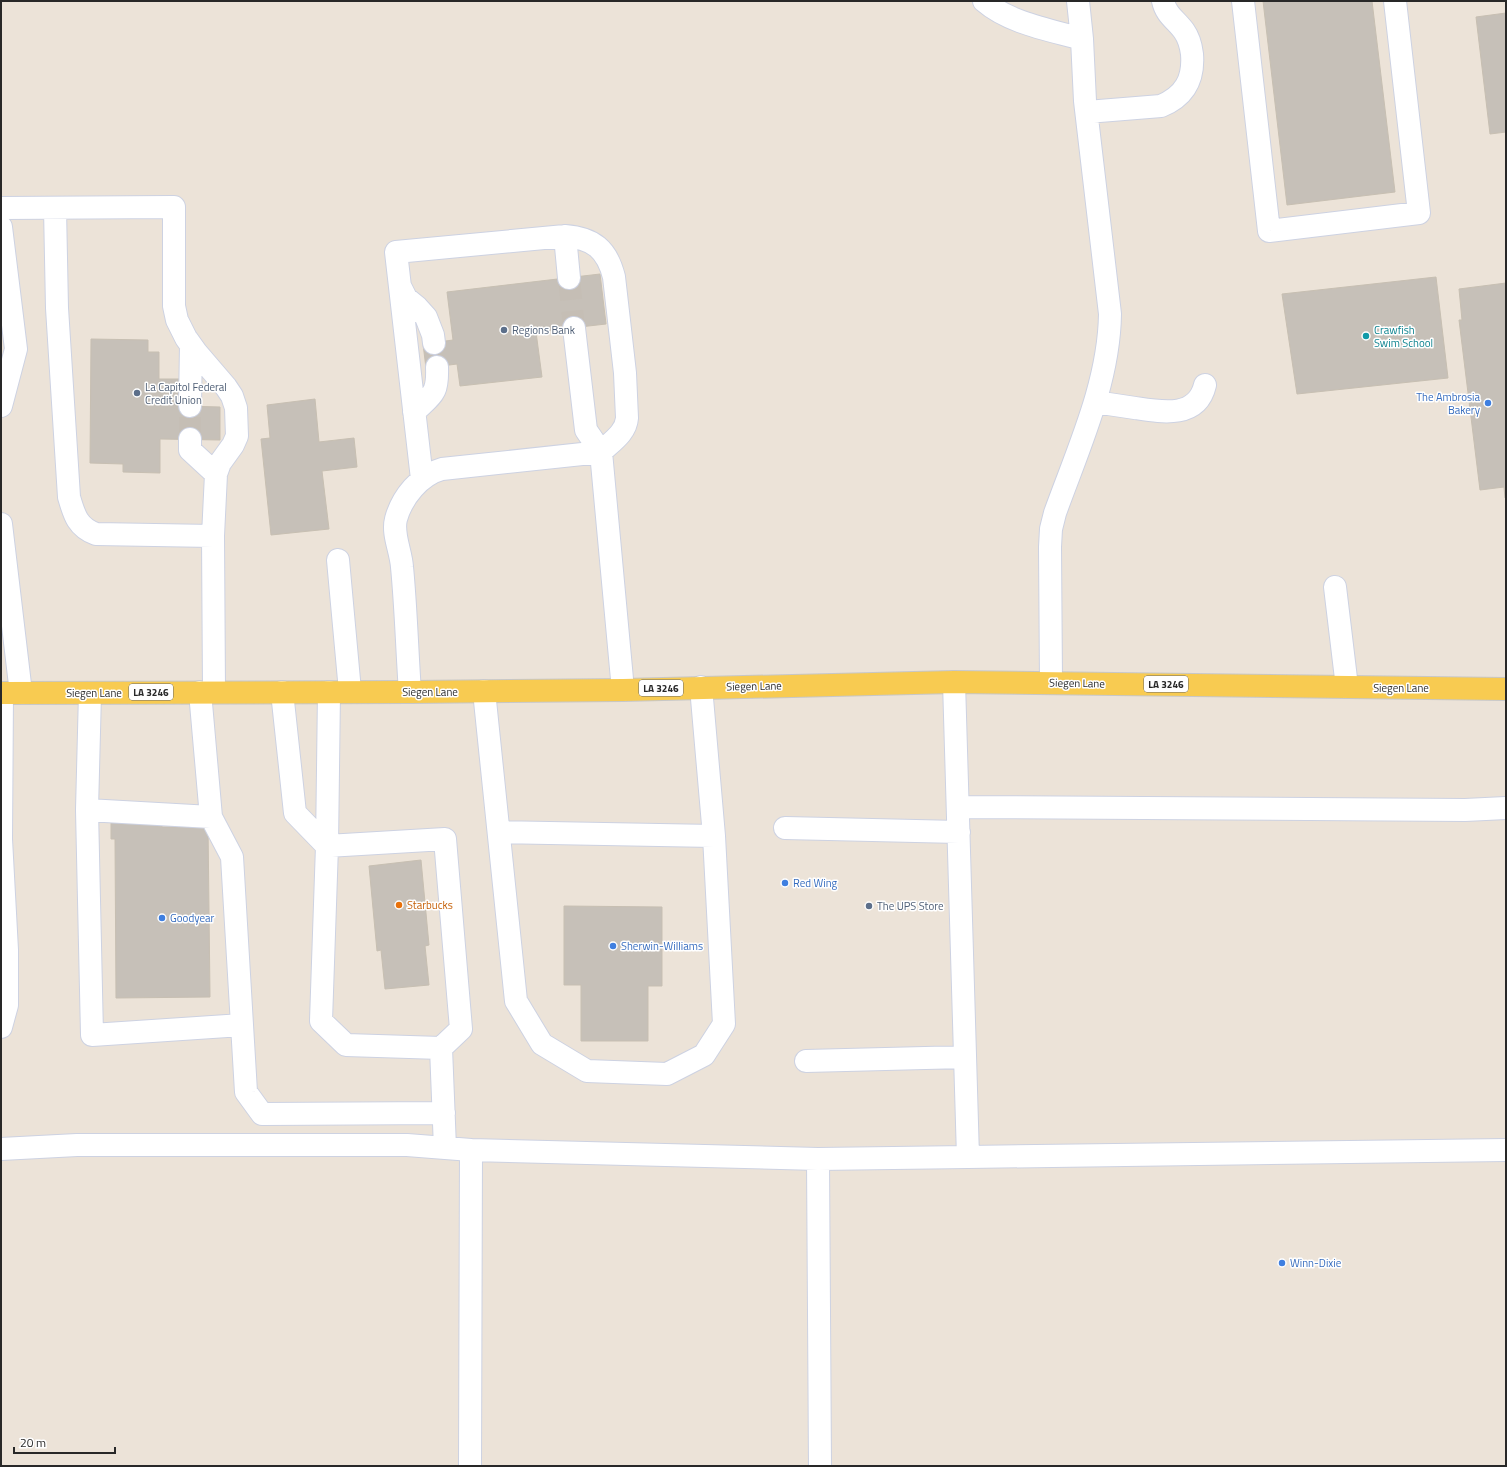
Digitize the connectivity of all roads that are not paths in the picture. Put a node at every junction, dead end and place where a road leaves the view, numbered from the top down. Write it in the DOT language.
graph roads {
  1 [pos="984,1"];
  2 [pos="1078,1"];
  3 [pos="1163,1"];
  4 [pos="1244,1"];
  5 [pos="1395,1"];
  6 [pos="1082,39"];
  7 [pos="1087,112"];
  8 [pos="1,208"];
  9 [pos="55,208"];
  10 [pos="1,227"];
  11 [pos="564,236"];
  12 [pos="569,278"];
  13 [pos="400,286"];
  14 [pos="574,328"];
  15 [pos="434,343"];
  16 [pos="191,345"];
  17 [pos="437,367"];
  18 [pos="1205,385"];
  19 [pos="1096,402"];
  20 [pos="1,406"];
  21 [pos="190,406"];
  22 [pos="414,412"];
  23 [pos="190,439"];
  24 [pos="601,452"];
  25 [pos="216,474"];
  26 [pos="422,479"];
  27 [pos="1,524"];
  28 [pos="213,536"];
  29 [pos="338,560"];
  30 [pos="1335,587"];
  31 [pos="954,682"];
  32 [pos="1051,682"];
  33 [pos="701,687"];
  34 [pos="1347,688"];
  35 [pos="1506,689"];
  36 [pos="624,690"];
  37 [pos="484,691"];
  38 [pos="90,692"];
  39 [pos="207,692"];
  40 [pos="282,692"];
  41 [pos="339,692"];
  42 [pos="410,692"];
  43 [pos="8,693"];
  44 [pos="959,807"];
  45 [pos="1506,808"];
  46 [pos="87,810"];
  47 [pos="211,817"];
  48 [pos="1,820"];
  49 [pos="785,828"];
  50 [pos="499,832"];
  51 [pos="960,832"];
  52 [pos="714,836"];
  53 [pos="327,846"];
  54 [pos="242,1025"];
  55 [pos="1,1027"];
  56 [pos="441,1048"];
  57 [pos="965,1057"];
  58 [pos="806,1061"];
  59 [pos="444,1113"];
  60 [pos="445,1148"];
  61 [pos="1,1149"];
  62 [pos="471,1150"];
  63 [pos="1506,1150"];
  64 [pos="968,1157"];
  65 [pos="818,1159"];
  66 [pos="470,1466"];
  67 [pos="820,1466"];
  1 -- 6 [label="lane"];
  2 -- 6 [label="lane"];
  3 -- 7 [label="lane"];
  4 -- 5 [label="lane"];
  6 -- 7 [label="lane"];
  7 -- 19 [label="lane"];
  8 -- 9 [label="lane"];
  9 -- 16 [label="lane"];
  9 -- 28 [label="lane"];
  10 -- 20 [label="lane"];
  11 -- 12 [label="lane"];
  11 -- 13 [label="lane"];
  11 -- 24 [label="lane"];
  13 -- 15 [label="lane"];
  13 -- 22 [label="lane"];
  14 -- 24 [label="lane"];
  16 -- 21 [label="lane"];
  16 -- 25 [label="lane"];
  17 -- 22 [label="lane"];
  18 -- 19 [label="lane"];
  19 -- 32 [label="lane"];
  22 -- 26 [label="lane"];
  23 -- 25 [label="lane"];
  24 -- 26 [label="lane"];
  24 -- 36 [label="lane"];
  25 -- 28 [label="lane"];
  26 -- 42 [label="lane"];
  27 -- 43 [label="lane"];
  28 -- 39 [label="lane"];
  29 -- 41 [label="lane"];
  30 -- 34 [label="lane"];
  31 -- 32 [label="main road, Siegen Lane / LA 3246"];
  31 -- 33 [label="main road, Siegen Lane / LA 3246"];
  31 -- 44 [label="lane"];
  32 -- 34 [label="main road, Siegen Lane / LA 3246"];
  33 -- 36 [label="main road, Siegen Lane / LA 3246"];
  33 -- 52 [label="lane"];
  34 -- 35 [label="main road, Siegen Lane / LA 3246"];
  36 -- 37 [label="main road, Siegen Lane / LA 3246"];
  37 -- 42 [label="main road, Siegen Lane / LA 3246"];
  37 -- 50 [label="lane"];
  38 -- 39 [label="main road, Siegen Lane / LA 3246"];
  38 -- 43 [label="main road, Siegen Lane / LA 3246"];
  38 -- 46 [label="lane"];
  39 -- 40 [label="main road, Siegen Lane / LA 3246"];
  39 -- 47 [label="lane"];
  40 -- 41 [label="main road, Siegen Lane / LA 3246"];
  40 -- 53 [label="lane"];
  41 -- 42 [label="main road, Siegen Lane / LA 3246"];
  41 -- 53 [label="lane"];
  43 -- 48 [label="lane"];
  44 -- 45 [label="lane"];
  44 -- 51 [label="lane"];
  46 -- 47 [label="lane"];
  46 -- 54 [label="lane"];
  47 -- 54 [label="lane"];
  48 -- 55 [label="lane"];
  49 -- 51 [label="lane"];
  50 -- 52 [label="lane"];
  50 -- 52 [label="lane"];
  51 -- 57 [label="lane"];
  53 -- 56 [label="lane"];
  53 -- 56 [label="lane"];
  54 -- 59 [label="lane"];
  56 -- 59 [label="lane"];
  57 -- 58 [label="lane"];
  57 -- 64 [label="lane"];
  59 -- 60 [label="lane"];
  60 -- 61 [label="lane"];
  60 -- 62 [label="lane"];
  62 -- 65 [label="lane"];
  62 -- 66 [label="lane"];
  63 -- 64 [label="lane"];
  64 -- 65 [label="lane"];
  65 -- 67 [label="lane"];
}
